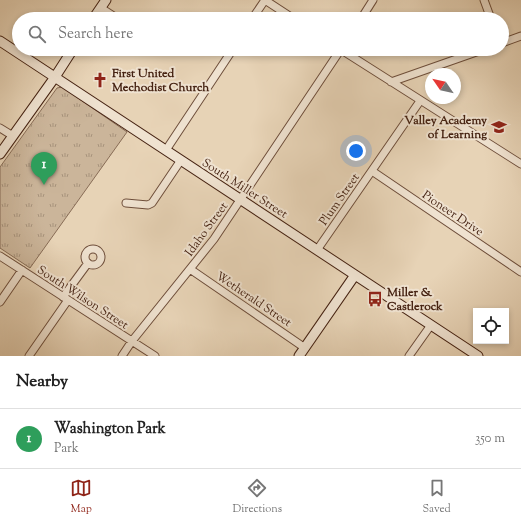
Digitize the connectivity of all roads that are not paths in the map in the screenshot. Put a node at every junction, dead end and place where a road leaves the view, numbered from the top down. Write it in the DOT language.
graph roads {
  1 [pos="265,0"];
  2 [pos="373,0"];
  3 [pos="484,0"];
  4 [pos="102,3"];
  5 [pos="97,12"];
  6 [pos="111,12"];
  7 [pos="257,12"];
  8 [pos="283,12"];
  9 [pos="365,12"];
  10 [pos="488,12"];
  11 [pos="521,36"];
  12 [pos="509,40"];
  13 [pos="0,41"];
  14 [pos="12,49"];
  15 [pos="23,56"];
  16 [pos="69,56"];
  17 [pos="228,56"];
  18 [pos="336,56"];
  19 [pos="352,56"];
  20 [pos="466,56"];
  21 [pos="55,77"];
  22 [pos="391,82"];
  23 [pos="420,101"];
  24 [pos="0,128"];
  25 [pos="13,136"];
  26 [pos="166,150"];
  27 [pos="0,154"];
  28 [pos="181,160"];
  29 [pos="521,164"];
  30 [pos="372,171"];
  31 [pos="241,200"];
  32 [pos="126,203"];
  33 [pos="317,250"];
  34 [pos="0,256"];
  35 [pos="88,263"];
  36 [pos="190,269"];
  37 [pos="22,270"];
  38 [pos="521,272"];
  39 [pos="355,275"];
  40 [pos="66,298"];
  41 [pos="0,302"];
  42 [pos="431,325"];
  43 [pos="132,341"];
  44 [pos="305,348"];
  45 [pos="29,356"];
  46 [pos="122,356"];
  47 [pos="155,356"];
  48 [pos="299,356"];
  49 [pos="409,356"];
  50 [pos="478,356"];
  1 -- 7 [label="street"];
  1 -- 8 [label="street"];
  2 -- 9 [label="street"];
  3 -- 10 [label="street"];
  4 -- 5 [label="main road"];
  4 -- 6 [label="street"];
  11 -- 12 [label="street"];
  13 -- 14 [label="main road, South Miller Street"];
  15 -- 21 [label="main road, South Miller Street"];
  16 -- 21 [label="main road"];
  17 -- 26 [label="street"];
  18 -- 31 [label="street, Idaho Street"];
  19 -- 22 [label="street"];
  20 -- 22 [label="street"];
  21 -- 25 [label="main road"];
  21 -- 26 [label="main road, South Miller Street"];
  22 -- 23 [label="street"];
  23 -- 29 [label="street"];
  23 -- 30 [label="street, Plum Street"];
  24 -- 25 [label="street"];
  25 -- 27 [label="main road"];
  26 -- 28 [label="main road, South Miller Street"];
  28 -- 31 [label="main road, South Miller Street"];
  28 -- 32 [label="street"];
  30 -- 33 [label="street, Plum Street"];
  30 -- 38 [label="street, Pioneer Drive"];
  31 -- 33 [label="main road, South Miller Street"];
  31 -- 36 [label="street, Idaho Street"];
  33 -- 39 [label="main road, South Miller Street"];
  34 -- 37 [label="street, South Wilson Street"];
  35 -- 40 [label="street"];
  36 -- 43 [label="street, Idaho Street"];
  36 -- 44 [label="street, Wetherald Street"];
  37 -- 40 [label="street, South Wilson Street"];
  37 -- 41 [label="street"];
  39 -- 42 [label="main road, South Miller Street"];
  39 -- 44 [label="main road"];
  40 -- 43 [label="street, South Wilson Street"];
  40 -- 45 [label="street"];
  42 -- 49 [label="street"];
  42 -- 50 [label="main road, South Miller Street"];
  43 -- 46 [label="street, Idaho Street"];
  43 -- 47 [label="street, South Wilson Street"];
  44 -- 48 [label="main road"];
}
